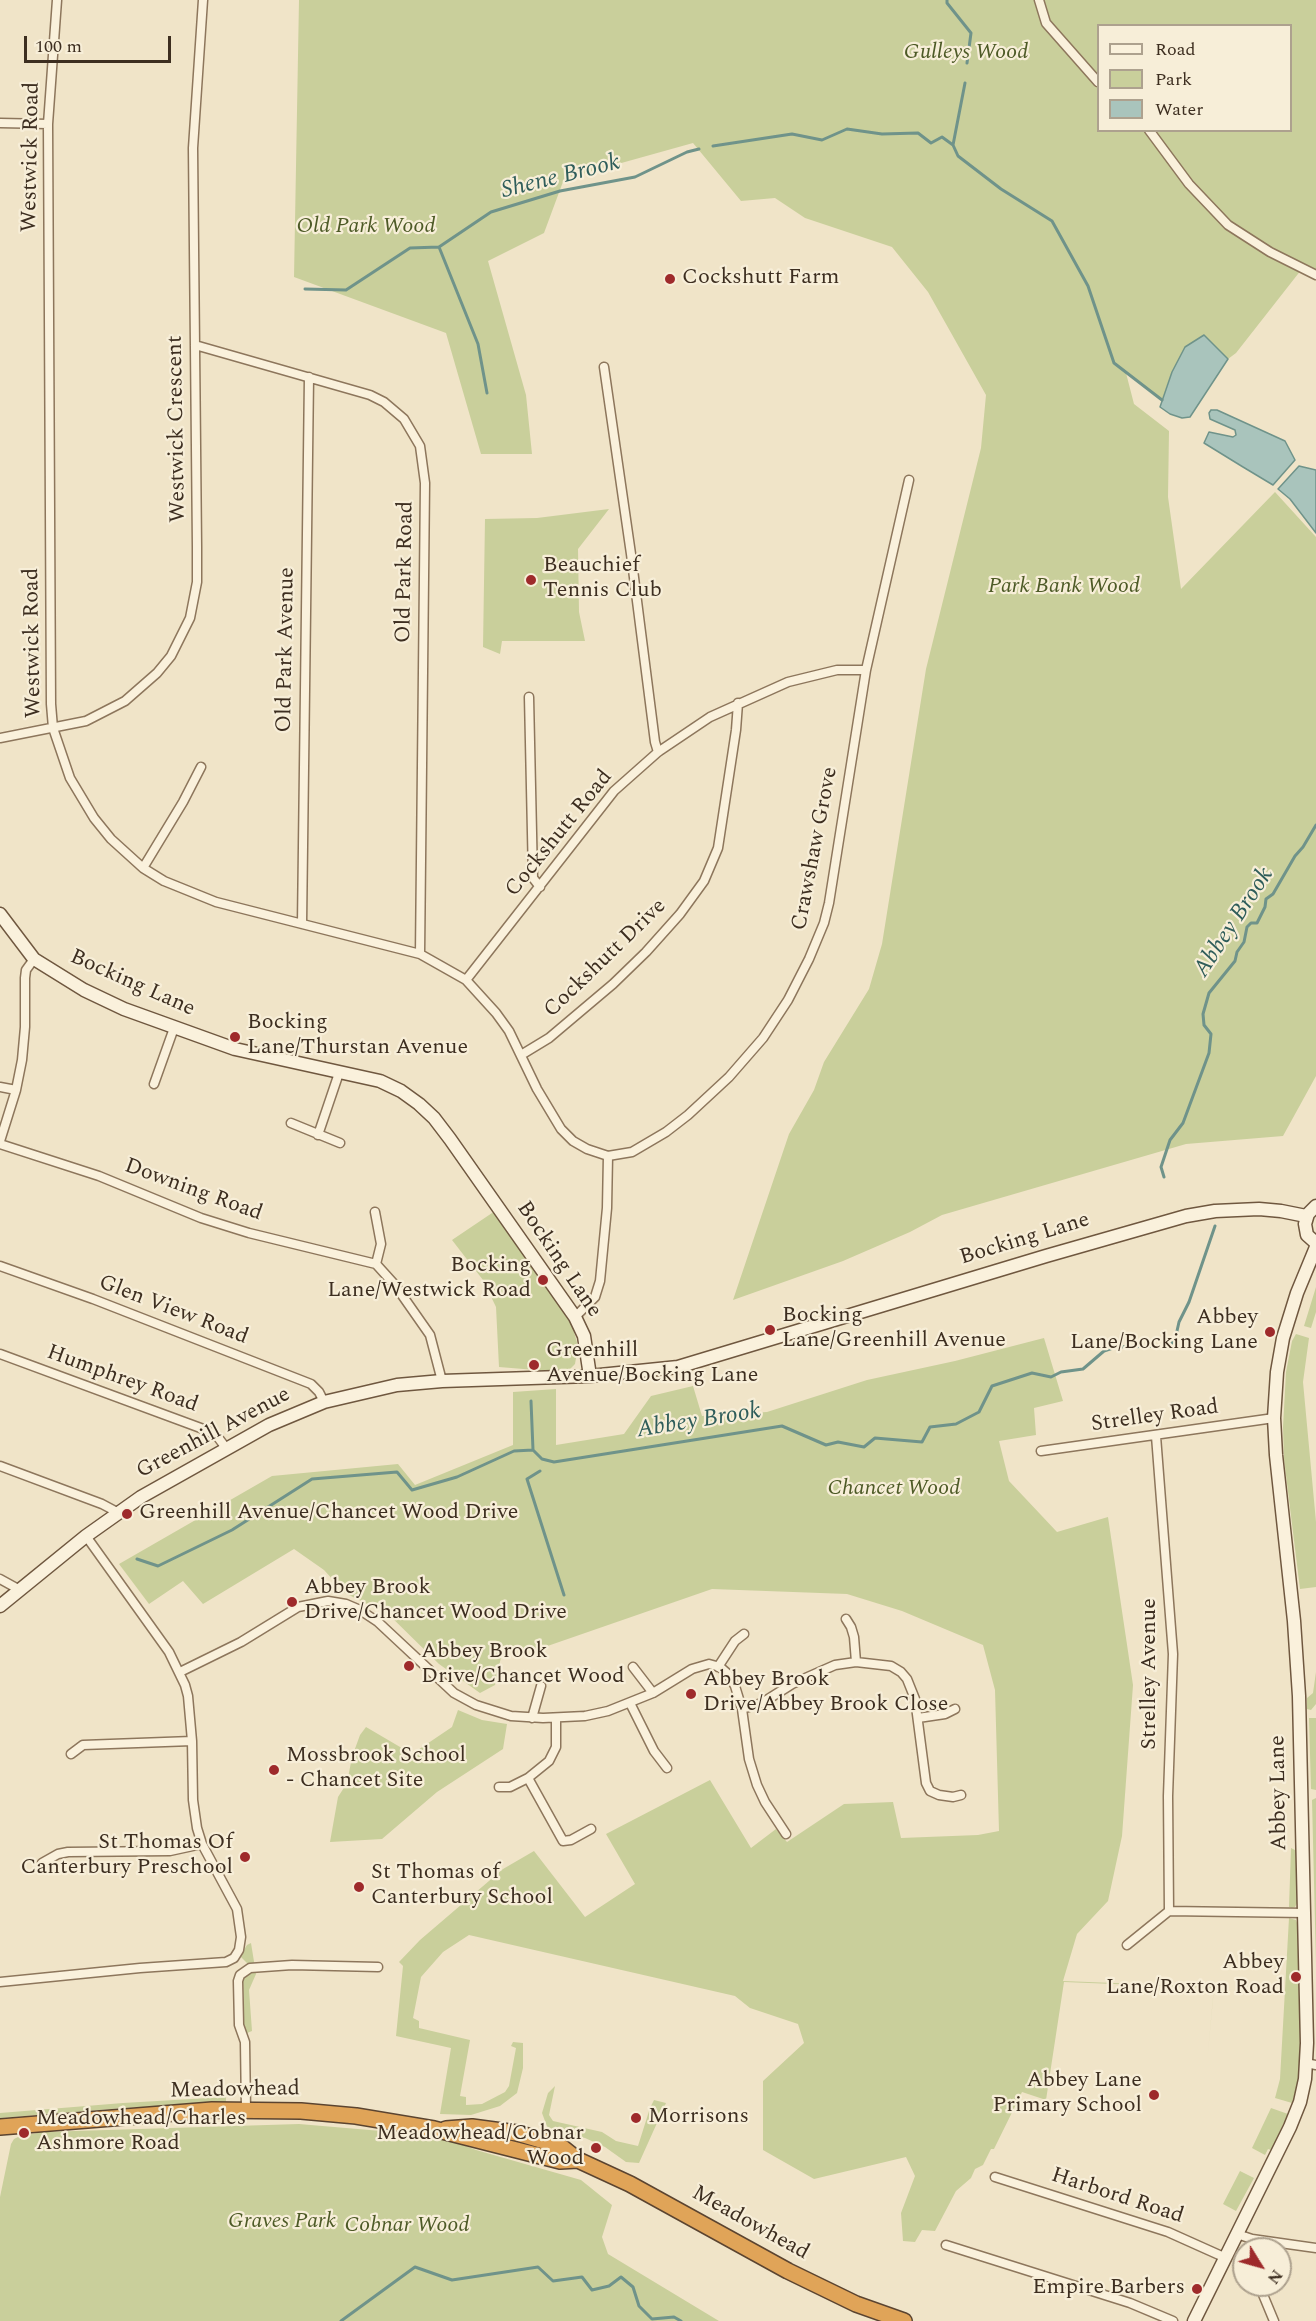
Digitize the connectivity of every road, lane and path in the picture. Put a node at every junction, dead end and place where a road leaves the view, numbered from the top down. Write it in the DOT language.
graph roads {
  1 [pos="57,0"];
  2 [pos="204,0"];
  3 [pos="1038,0"];
  4 [pos="1097,81"];
  5 [pos="0,123"];
  6 [pos="48,124"];
  7 [pos="1150,132"];
  8 [pos="1316,275"];
  9 [pos="195,345"];
  10 [pos="604,367"];
  11 [pos="309,377"];
  12 [pos="909,480"];
  13 [pos="866,670"];
  14 [pos="529,697"];
  15 [pos="738,703"];
  16 [pos="52,729"];
  17 [pos="0,738"];
  18 [pos="658,752"];
  19 [pos="201,767"];
  20 [pos="143,868"];
  21 [pos="540,887"];
  22 [pos="0,914"];
  23 [pos="302,924"];
  24 [pos="420,954"];
  25 [pos="34,959"];
  26 [pos="466,980"];
  27 [pos="174,1028"];
  28 [pos="522,1054"];
  29 [pos="339,1073"];
  30 [pos="154,1084"];
  31 [pos="0,1087"];
  32 [pos="16,1090"];
  33 [pos="291,1123"];
  34 [pos="318,1135"];
  35 [pos="0,1142"];
  36 [pos="340,1143"];
  37 [pos="608,1156"];
  38 [pos="1316,1206"];
  39 [pos="375,1212"];
  40 [pos="1306,1216"];
  41 [pos="1316,1245"];
  42 [pos="376,1264"];
  43 [pos="0,1266"];
  44 [pos="575,1317"];
  45 [pos="0,1354"];
  46 [pos="590,1376"];
  47 [pos="442,1381"];
  48 [pos="324,1402"];
  49 [pos="1274,1418"];
  50 [pos="1156,1436"];
  51 [pos="226,1448"];
  52 [pos="1041,1451"];
  53 [pos="0,1466"];
  54 [pos="117,1512"];
  55 [pos="86,1536"];
  56 [pos="0,1579"];
  57 [pos="20,1590"];
  58 [pos="0,1606"];
  59 [pos="846,1619"];
  60 [pos="744,1634"];
  61 [pos="856,1662"];
  62 [pos="718,1666"];
  63 [pos="633,1667"];
  64 [pos="180,1672"];
  65 [pos="541,1686"];
  66 [pos="652,1693"];
  67 [pos="630,1703"];
  68 [pos="742,1709"];
  69 [pos="956,1709"];
  70 [pos="532,1718"];
  71 [pos="556,1718"];
  72 [pos="918,1718"];
  73 [pos="192,1741"];
  74 [pos="71,1754"];
  75 [pos="667,1768"];
  76 [pos="528,1778"];
  77 [pos="499,1787"];
  78 [pos="961,1795"];
  79 [pos="591,1829"];
  80 [pos="786,1834"];
  81 [pos="202,1844"];
  82 [pos="42,1863"];
  83 [pos="1169,1911"];
  84 [pos="1305,1912"];
  85 [pos="1127,1945"];
  86 [pos="378,1967"];
  87 [pos="0,1982"];
  88 [pos="1311,2064"];
  89 [pos="246,2110"];
  90 [pos="0,2127"];
  91 [pos="995,2177"];
  92 [pos="1237,2234"];
  93 [pos="946,2245"];
  94 [pos="1316,2248"];
  95 [pos="1226,2258"];
  96 [pos="1265,2297"];
  97 [pos="904,2321"];
  98 [pos="1173,2321"];
  99 [pos="1194,2321"];
  100 [pos="1274,2321"];
  1 -- 6 [label="street, Westwick Road"];
  2 -- 9 [label="street, Westwick Crescent"];
  3 -- 4 [label="street"];
  5 -- 6 [label="street"];
  6 -- 16 [label="street, Westwick Road"];
  7 -- 8 [label="street"];
  9 -- 11 [label="street, Old Park Road"];
  9 -- 16 [label="street, Westwick Crescent"];
  10 -- 18 [label="street"];
  11 -- 23 [label="street, Old Park Avenue"];
  11 -- 24 [label="street, Old Park Road"];
  12 -- 13 [label="street, Crawshaw Grove"];
  13 -- 15 [label="street, Cockshutt Road"];
  13 -- 37 [label="street, Crawshaw Grove"];
  14 -- 21 [label="street"];
  15 -- 18 [label="street, Cockshutt Road"];
  15 -- 28 [label="street, Cockshutt Drive"];
  16 -- 17 [label="street, Westwick Crescent"];
  16 -- 20 [label="street, Westwick Road"];
  18 -- 21 [label="street, Cockshutt Road"];
  19 -- 20 [label="street"];
  20 -- 23 [label="street, Westwick Road"];
  21 -- 26 [label="street, Cockshutt Road"];
  22 -- 25 [label="street, Bocking Lane"];
  23 -- 24 [label="street, Westwick Road"];
  24 -- 26 [label="street, Westwick Road"];
  25 -- 27 [label="street, Bocking Lane"];
  25 -- 32 [label="street"];
  26 -- 28 [label="street, Westwick Road"];
  27 -- 29 [label="street, Bocking Lane"];
  27 -- 30 [label="street"];
  28 -- 37 [label="street, Westwick Road"];
  29 -- 34 [label="street"];
  29 -- 44 [label="street, Bocking Lane"];
  31 -- 32 [label="street"];
  32 -- 35 [label="street"];
  33 -- 34 [label="street"];
  34 -- 36 [label="street"];
  35 -- 42 [label="street, Downing Road"];
  37 -- 44 [label="street"];
  38 -- 40 [label="street"];
  39 -- 42 [label="street"];
  40 -- 41 [label="street, Abbey Lane"];
  40 -- 46 [label="street, Bocking Lane"];
  41 -- 49 [label="street, Abbey Lane"];
  42 -- 47 [label="street"];
  43 -- 48 [label="street, Glen View Road"];
  44 -- 46 [label="street, Bocking Lane"];
  45 -- 51 [label="street, Humphrey Road"];
  46 -- 47 [label="street, Greenhill Avenue"];
  47 -- 48 [label="street, Greenhill Avenue"];
  48 -- 51 [label="street, Greenhill Avenue"];
  49 -- 50 [label="street, Strelley Road"];
  49 -- 84 [label="street, Abbey Lane"];
  50 -- 52 [label="street, Strelley Road"];
  50 -- 83 [label="street, Strelley Avenue"];
  51 -- 54 [label="street, Greenhill Avenue"];
  53 -- 54 [label="street"];
  54 -- 55 [label="street, Greenhill Avenue"];
  55 -- 57 [label="street, Greenhill Avenue"];
  55 -- 64 [label="street"];
  56 -- 57 [label="street"];
  57 -- 58 [label="street, Greenhill Avenue"];
  59 -- 61 [label="street"];
  60 -- 62 [label="street"];
  61 -- 68 [label="street"];
  61 -- 72 [label="street"];
  62 -- 66 [label="street"];
  62 -- 68 [label="street"];
  63 -- 66 [label="street"];
  64 -- 70 [label="street"];
  64 -- 73 [label="street"];
  65 -- 70 [label="street"];
  66 -- 67 [label="street"];
  67 -- 71 [label="street"];
  67 -- 75 [label="street"];
  68 -- 80 [label="street"];
  69 -- 72 [label="street"];
  70 -- 71 [label="street"];
  71 -- 76 [label="street"];
  72 -- 78 [label="street"];
  73 -- 74 [label="street"];
  73 -- 81 [label="street"];
  76 -- 77 [label="street"];
  76 -- 79 [label="street"];
  81 -- 82 [label="street"];
  81 -- 87 [label="street"];
  83 -- 84 [label="street"];
  83 -- 85 [label="street"];
  84 -- 88 [label="street, Abbey Lane"];
  86 -- 89 [label="street"];
  88 -- 92 [label="street, Abbey Lane"];
  89 -- 90 [label="highway, Meadowhead"];
  89 -- 97 [label="highway, Meadowhead"];
  91 -- 95 [label="street, Harbord Road"];
  92 -- 94 [label="street"];
  92 -- 95 [label="street, Abbey Lane"];
  93 -- 98 [label="street"];
  95 -- 99 [label="street, Abbey Lane"];
  96 -- 100 [label="street"];
}
